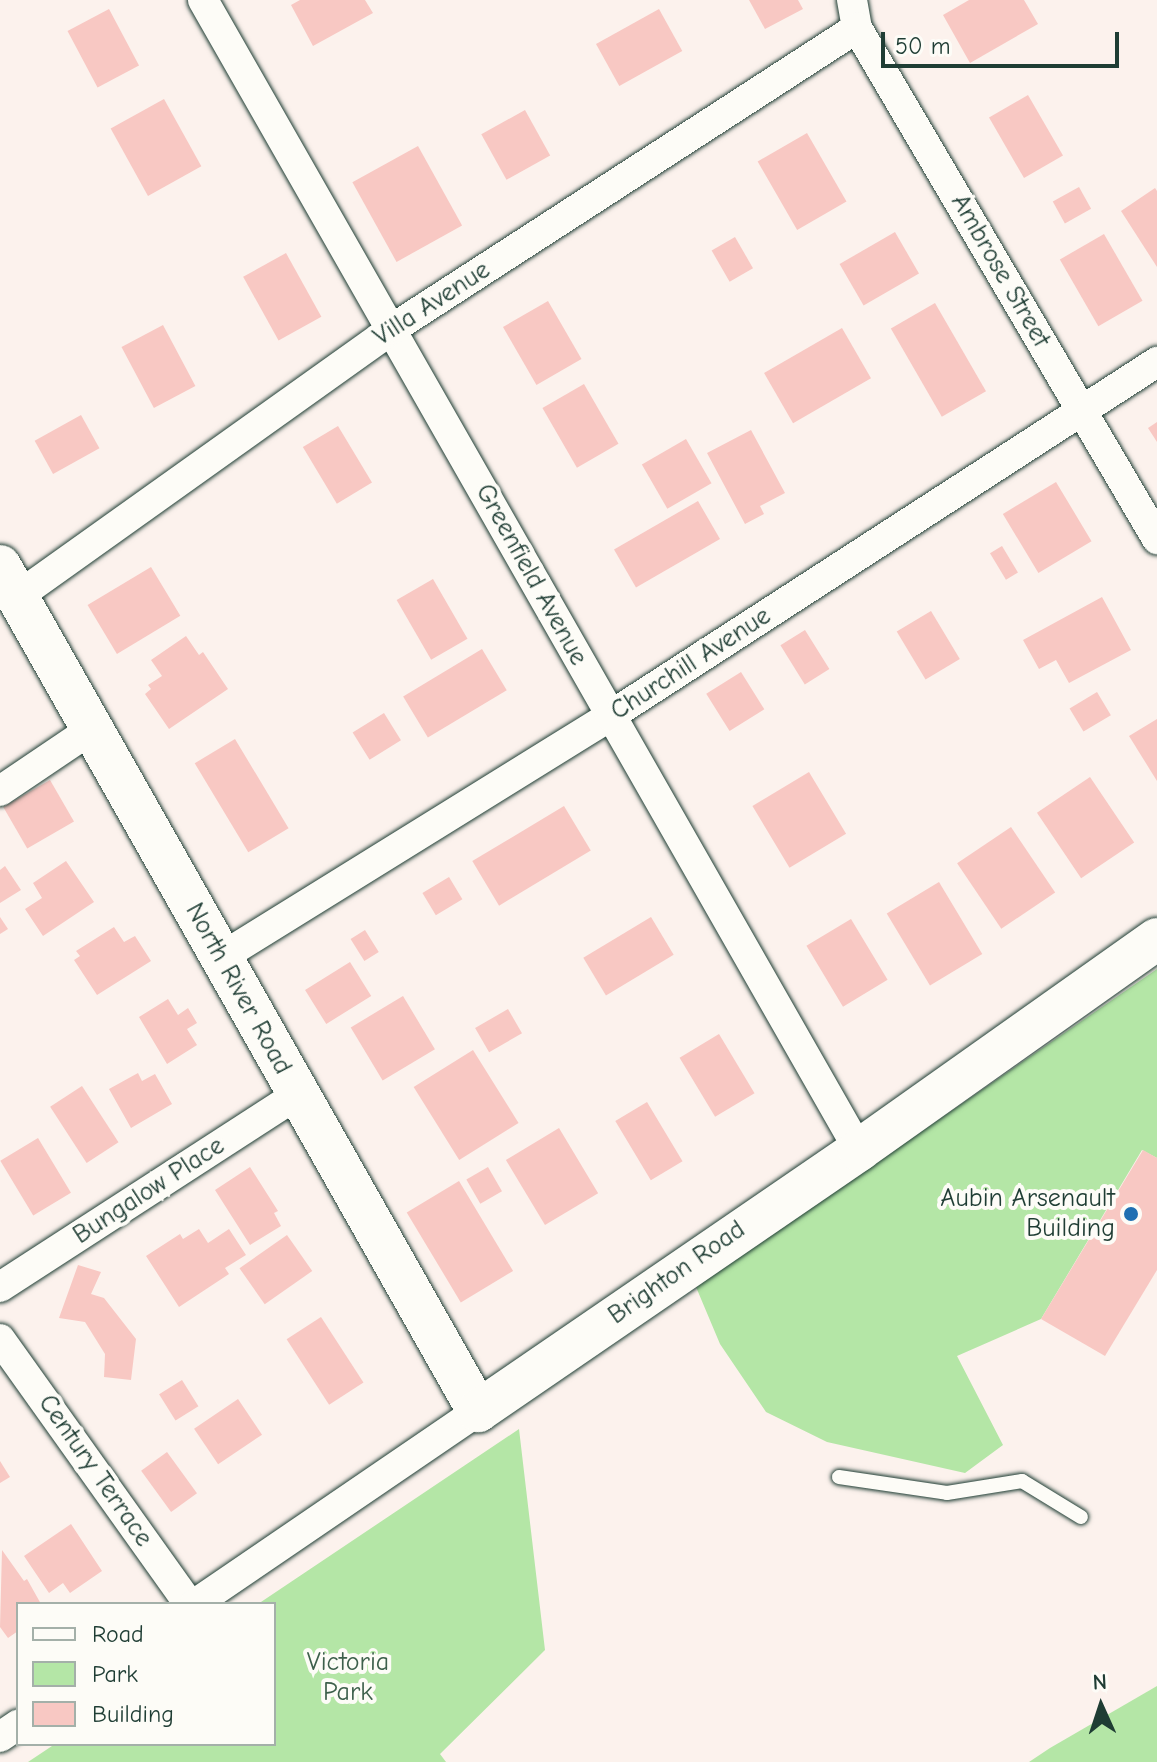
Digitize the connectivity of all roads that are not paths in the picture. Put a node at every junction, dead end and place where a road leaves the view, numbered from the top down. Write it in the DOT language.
graph roads {
  1 [pos="203,0"];
  2 [pos="855,14"];
  3 [pos="392,329"];
  4 [pos="1157,362"];
  5 [pos="1082,411"];
  6 [pos="1157,539"];
  7 [pos="9,581"];
  8 [pos="610,716"];
  9 [pos="92,729"];
  10 [pos="0,791"];
  11 [pos="1157,939"];
  12 [pos="220,958"];
  13 [pos="298,1094"];
  14 [pos="859,1150"];
  15 [pos="0,1287"];
  16 [pos="0,1339"];
  17 [pos="478,1411"];
  18 [pos="839,1477"];
  19 [pos="1081,1517"];
  20 [pos="188,1602"];
  21 [pos="198,1602"];
  1 -- 3 [label="street, Greenfield Avenue"];
  2 -- 3 [label="street, Villa Avenue"];
  2 -- 5 [label="street, Ambrose Street"];
  3 -- 7 [label="street, Villa Avenue"];
  3 -- 8 [label="street, Greenfield Avenue"];
  4 -- 5 [label="street, Churchill Avenue"];
  5 -- 6 [label="street, Ambrose Street"];
  5 -- 8 [label="street, Churchill Avenue"];
  7 -- 9 [label="main road, North River Road"];
  8 -- 12 [label="street, Churchill Avenue"];
  8 -- 14 [label="street, Greenfield Avenue"];
  9 -- 10 [label="street"];
  9 -- 12 [label="main road, North River Road"];
  11 -- 14 [label="main road, Brighton Road"];
  12 -- 13 [label="main road, North River Road"];
  13 -- 15 [label="street, Bungalow Place"];
  13 -- 17 [label="main road, North River Road"];
  14 -- 17 [label="main road, Brighton Road"];
  16 -- 20 [label="street, Century Terrace"];
  17 -- 21 [label="street, Brighton Road"];
  18 -- 19 [label="lane"];
}
